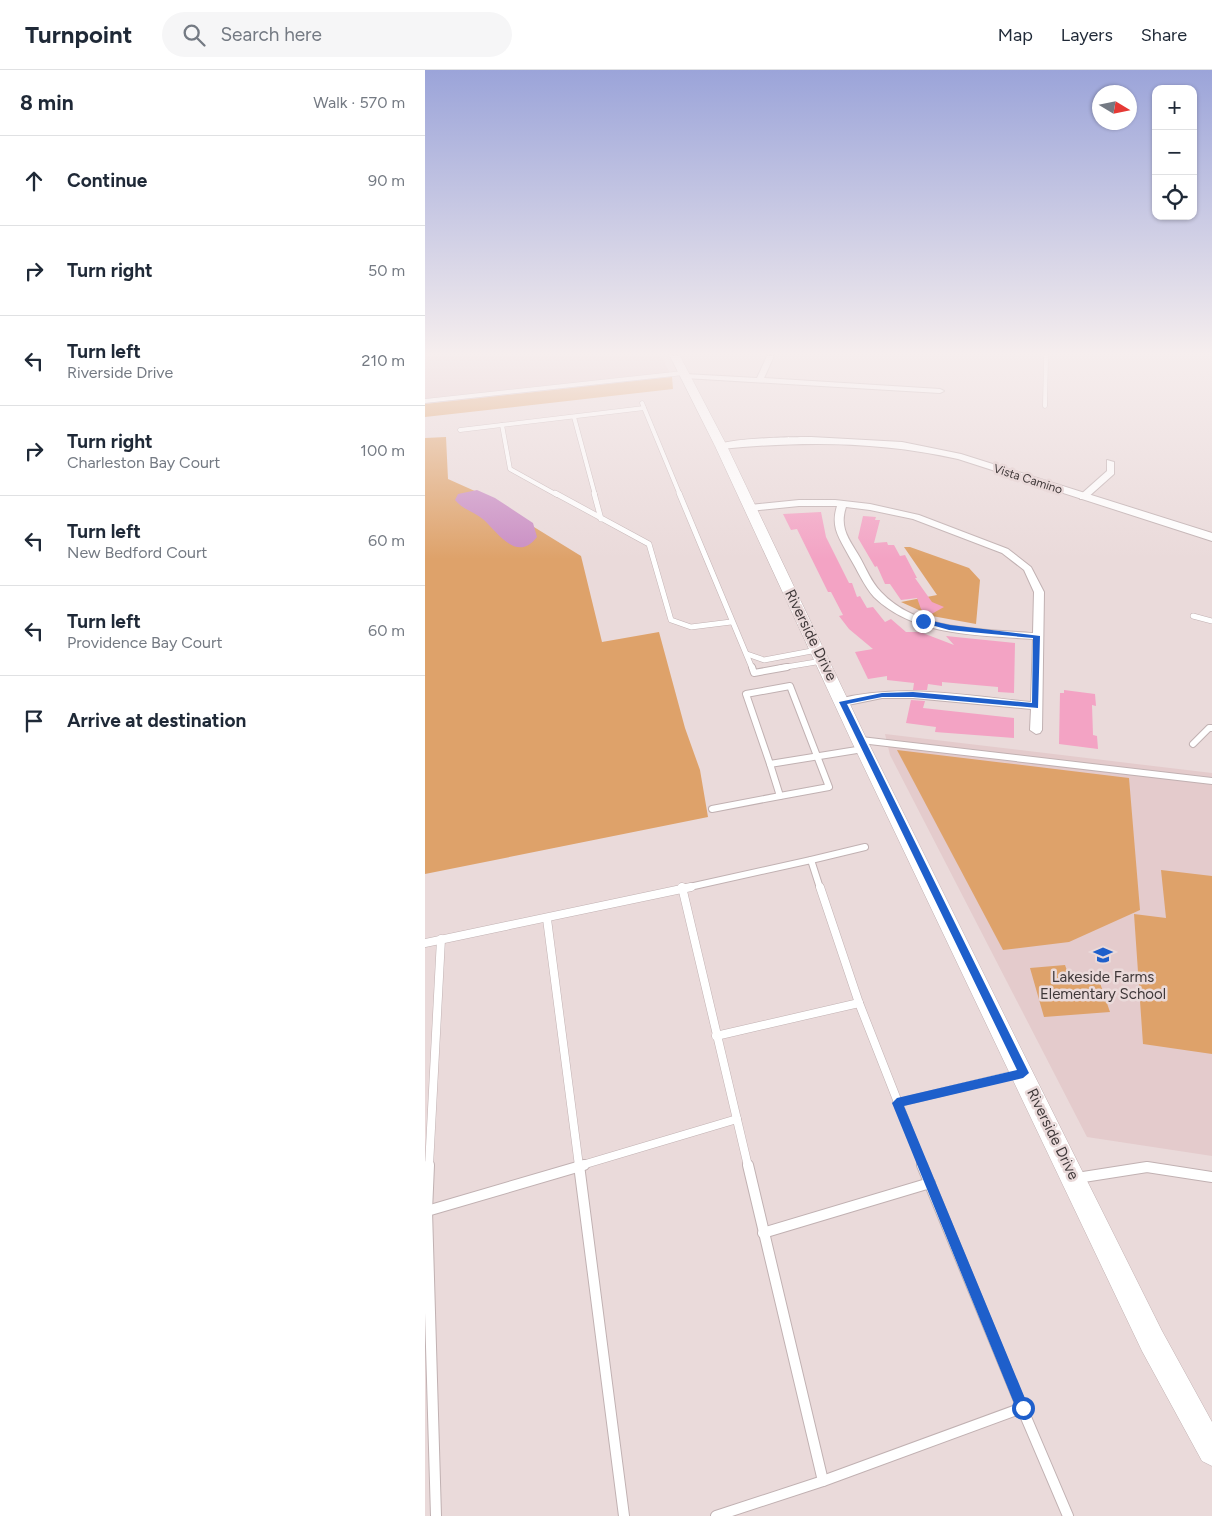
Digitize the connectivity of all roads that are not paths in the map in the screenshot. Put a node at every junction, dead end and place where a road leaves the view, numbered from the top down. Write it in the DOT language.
graph roads {
  1 [pos="515,423"];
  2 [pos="576,423"];
  3 [pos="650,423"];
  4 [pos="709,423"];
  5 [pos="501,425"];
  6 [pos="460,430"];
  7 [pos="721,446"];
  8 [pos="1110,462"];
  9 [pos="1083,497"];
  10 [pos="842,504"];
  11 [pos="750,508"];
  12 [pos="601,519"];
  13 [pos="1212,537"];
  14 [pos="1193,616"];
  15 [pos="1212,621"];
  16 [pos="731,622"];
  17 [pos="1037,636"];
  18 [pos="747,654"];
  19 [pos="821,656"];
  20 [pos="782,657"];
  21 [pos="787,668"];
  22 [pos="843,702"];
  23 [pos="1036,706"];
  24 [pos="1212,728"];
  25 [pos="1036,730"];
  26 [pos="862,744"];
  27 [pos="1193,744"];
  28 [pos="817,756"];
  29 [pos="770,764"];
  30 [pos="1212,782"];
  31 [pos="780,796"];
  32 [pos="712,809"];
  33 [pos="865,847"];
  34 [pos="811,860"];
  35 [pos="682,887"];
  36 [pos="547,919"];
  37 [pos="441,939"];
  38 [pos="425,943"];
  39 [pos="859,1002"];
  40 [pos="716,1036"];
  41 [pos="1023,1073"];
  42 [pos="897,1103"];
  43 [pos="737,1119"];
  44 [pos="579,1167"];
  45 [pos="1212,1177"];
  46 [pos="1074,1178"];
  47 [pos="930,1183"];
  48 [pos="427,1211"];
  49 [pos="763,1233"];
  50 [pos="1023,1408"];
  51 [pos="1212,1451"];
  52 [pos="823,1481"];
  53 [pos="437,1516"];
  54 [pos="624,1516"];
  55 [pos="715,1516"];
  56 [pos="1068,1516"];
  1 -- 5 [label="lane"];
  2 -- 12 [label="lane"];
  3 -- 16 [label="lane"];
  4 -- 7 [label="main road, Riverside Drive"];
  5 -- 6 [label="lane"];
  5 -- 12 [label="lane"];
  7 -- 9 [label="street, Vista Camino"];
  7 -- 11 [label="main road, Riverside Drive"];
  8 -- 9 [label="street"];
  9 -- 13 [label="street, Vista Camino"];
  10 -- 11 [label="street"];
  10 -- 17 [label="street"];
  10 -- 17 [label="street"];
  11 -- 19 [label="main road, Riverside Drive"];
  12 -- 16 [label="lane"];
  14 -- 15 [label="lane"];
  16 -- 18 [label="lane"];
  17 -- 23 [label="street"];
  18 -- 20 [label="lane"];
  18 -- 21 [label="lane"];
  19 -- 20 [label="lane"];
  19 -- 21 [label="lane"];
  19 -- 22 [label="main road, Riverside Drive"];
  20 -- 21 [label="lane"];
  22 -- 23 [label="street"];
  22 -- 26 [label="main road, Riverside Drive"];
  23 -- 25 [label="street"];
  24 -- 27 [label="lane"];
  26 -- 28 [label="lane"];
  26 -- 30 [label="lane"];
  26 -- 41 [label="main road, Riverside Drive"];
  28 -- 29 [label="lane"];
  28 -- 29 [label="lane"];
  28 -- 31 [label="lane"];
  29 -- 31 [label="lane"];
  31 -- 32 [label="lane"];
  33 -- 34 [label="lane"];
  34 -- 35 [label="lane"];
  34 -- 39 [label="lane"];
  35 -- 36 [label="lane"];
  35 -- 40 [label="lane"];
  36 -- 37 [label="lane"];
  36 -- 44 [label="lane"];
  37 -- 38 [label="lane"];
  37 -- 48 [label="lane"];
  39 -- 40 [label="lane"];
  39 -- 42 [label="lane"];
  40 -- 43 [label="lane"];
  41 -- 42 [label="lane"];
  41 -- 46 [label="main road, Riverside Drive"];
  42 -- 47 [label="lane"];
  43 -- 44 [label="lane"];
  43 -- 49 [label="lane"];
  44 -- 48 [label="lane"];
  44 -- 54 [label="lane"];
  45 -- 46 [label="lane"];
  46 -- 51 [label="main road, Riverside Drive"];
  47 -- 49 [label="lane"];
  47 -- 50 [label="lane"];
  48 -- 53 [label="lane"];
  49 -- 52 [label="lane"];
  50 -- 52 [label="lane"];
  50 -- 56 [label="lane"];
  52 -- 55 [label="lane"];
}
